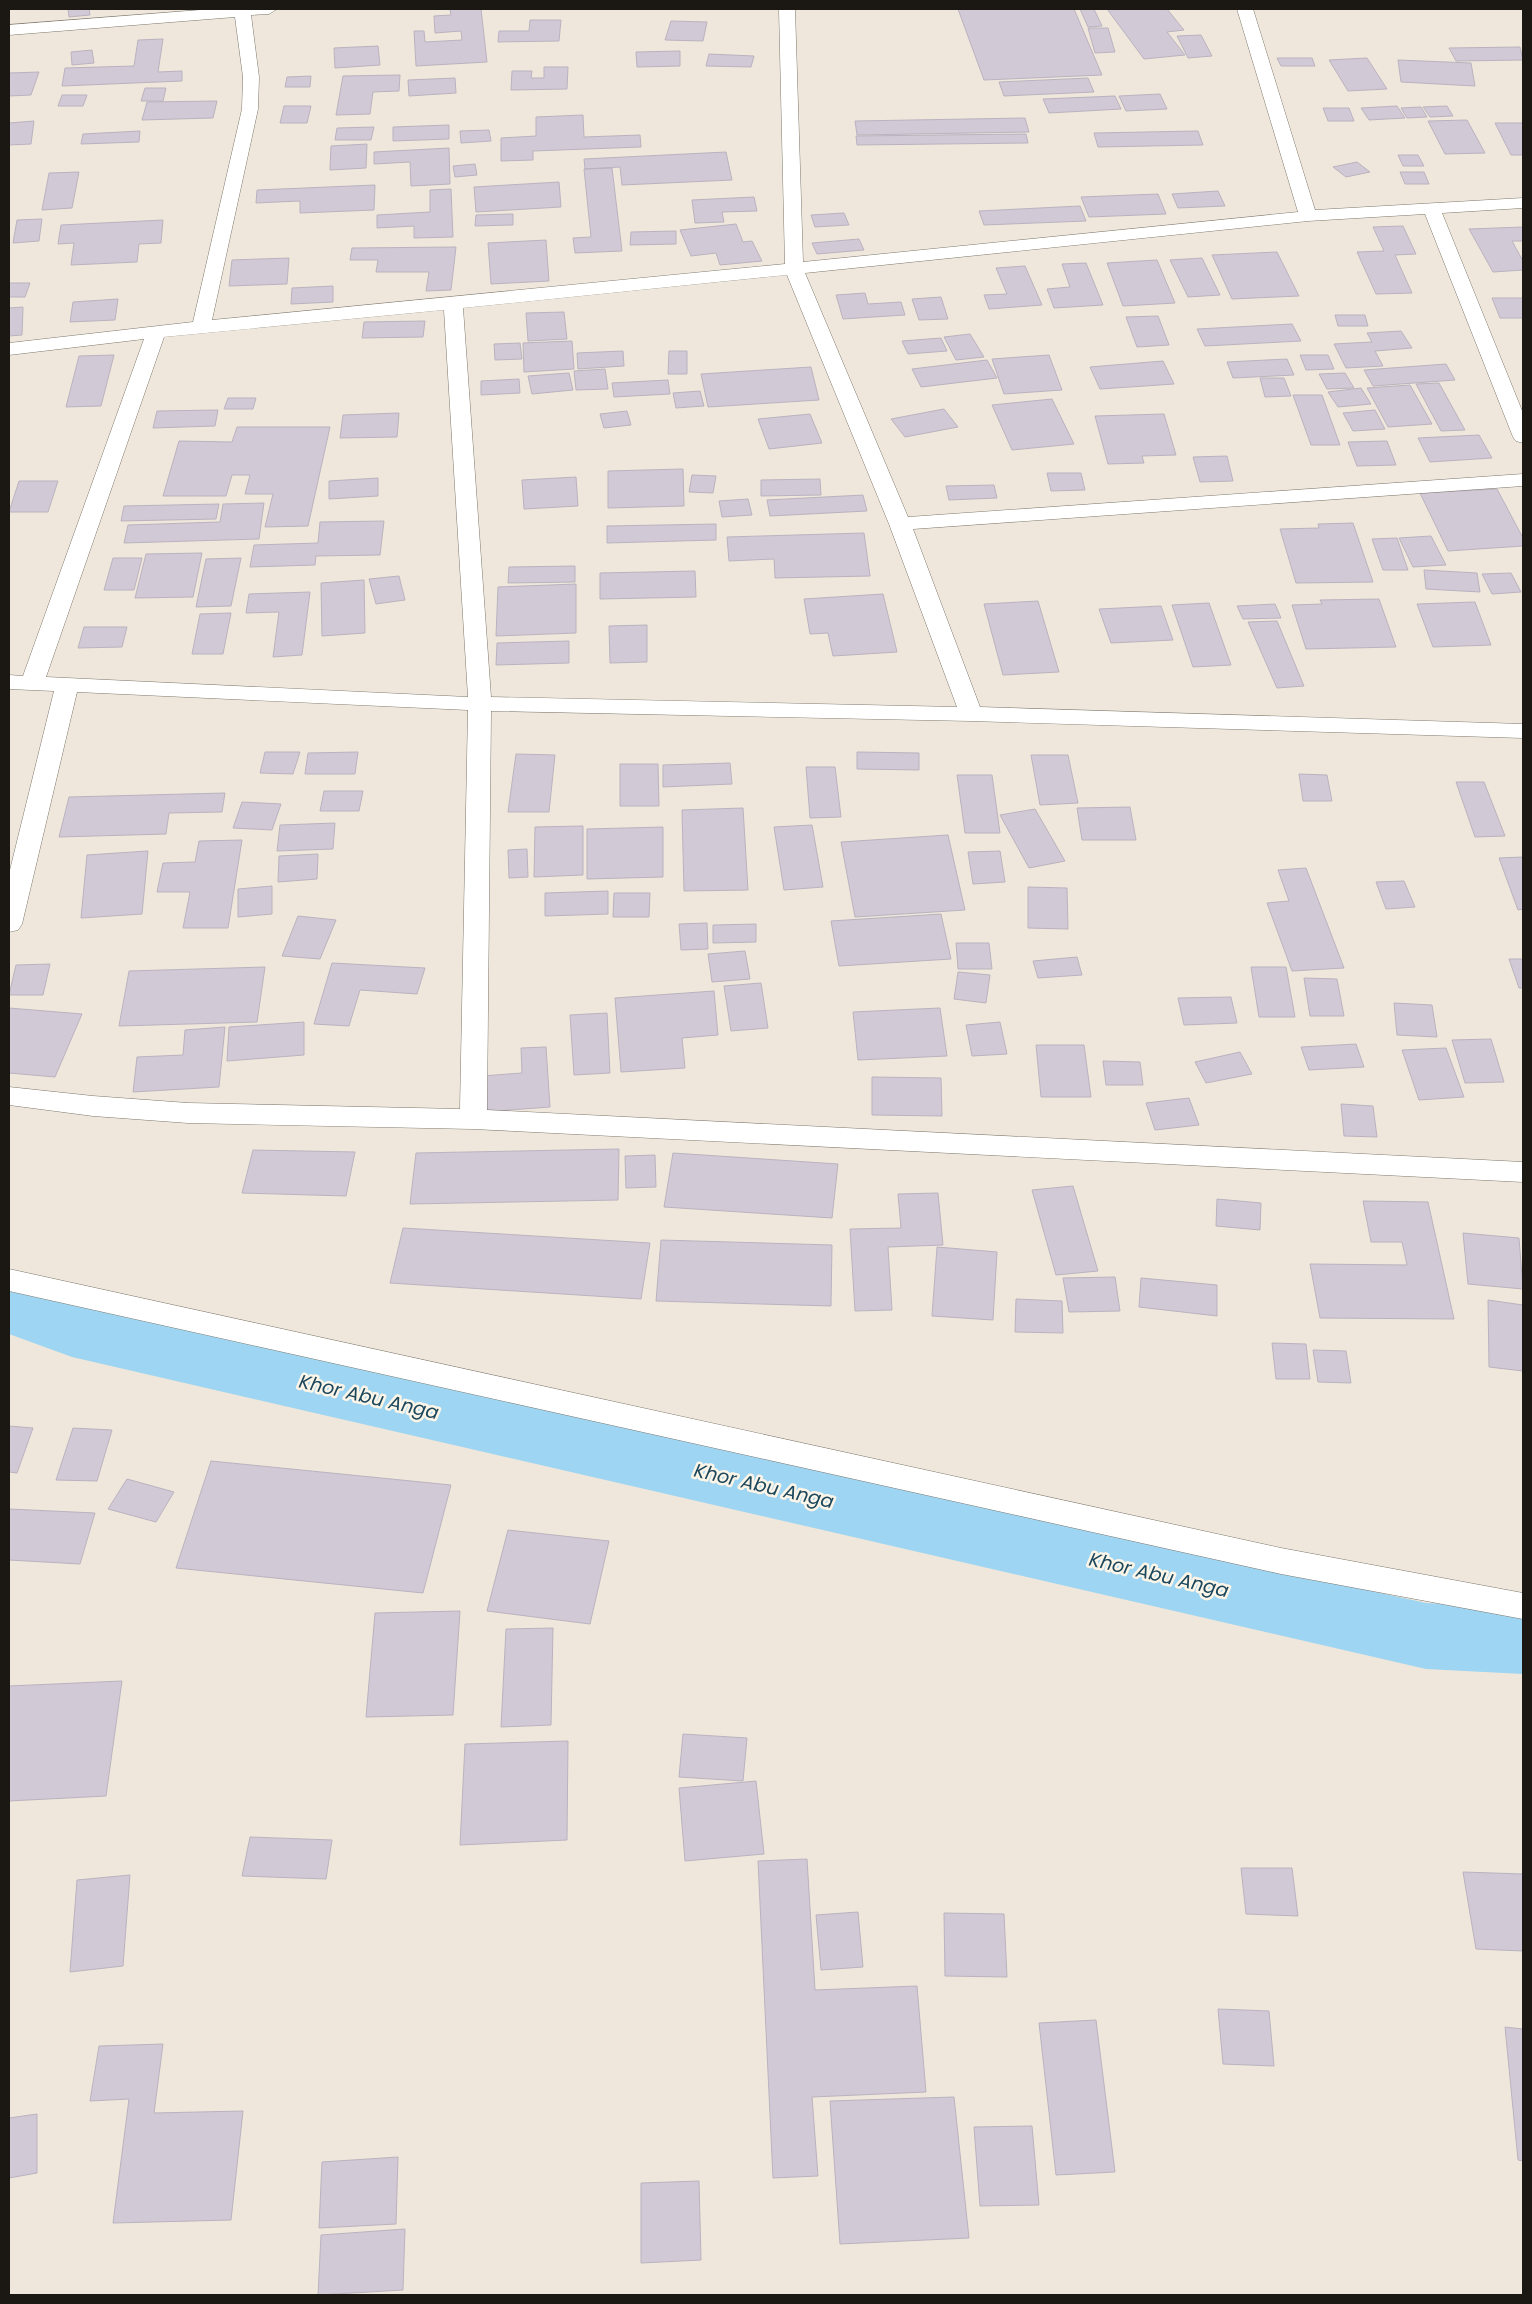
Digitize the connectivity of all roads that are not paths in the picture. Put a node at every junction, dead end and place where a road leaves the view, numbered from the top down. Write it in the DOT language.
graph roads {
  1 [pos="269,9"];
  2 [pos="787,9"];
  3 [pos="1245,9"];
  4 [pos="243,10"];
  5 [pos="9,30"];
  6 [pos="1523,203"];
  7 [pos="1431,208"];
  8 [pos="1308,216"];
  9 [pos="794,269"];
  10 [pos="453,304"];
  11 [pos="201,327"];
  12 [pos="156,333"];
  13 [pos="9,349"];
  14 [pos="1523,437"];
  15 [pos="1523,480"];
  16 [pos="900,524"];
  17 [pos="9,682"];
  18 [pos="32,683"];
  19 [pos="67,685"];
  20 [pos="480,704"];
  21 [pos="970,714"];
  22 [pos="1523,731"];
  23 [pos="9,924"];
  24 [pos="9,1096"];
  25 [pos="473,1119"];
  26 [pos="1523,1172"];
  27 [pos="9,1280"];
  28 [pos="1523,1606"];
  1 -- 4 [label="street"];
  2 -- 9 [label="street"];
  3 -- 8 [label="street"];
  4 -- 5 [label="street"];
  4 -- 11 [label="street"];
  6 -- 7 [label="street"];
  7 -- 8 [label="street"];
  7 -- 14 [label="street"];
  8 -- 9 [label="street"];
  9 -- 10 [label="street"];
  9 -- 16 [label="street"];
  10 -- 11 [label="street"];
  10 -- 20 [label="street"];
  11 -- 12 [label="street"];
  12 -- 13 [label="street"];
  12 -- 18 [label="street"];
  15 -- 16 [label="street"];
  16 -- 21 [label="street"];
  17 -- 18 [label="street"];
  18 -- 19 [label="street"];
  19 -- 20 [label="street"];
  19 -- 23 [label="street"];
  20 -- 21 [label="street"];
  20 -- 25 [label="street"];
  21 -- 22 [label="street"];
  24 -- 25 [label="street"];
  25 -- 26 [label="street"];
  27 -- 28 [label="street"];
}
